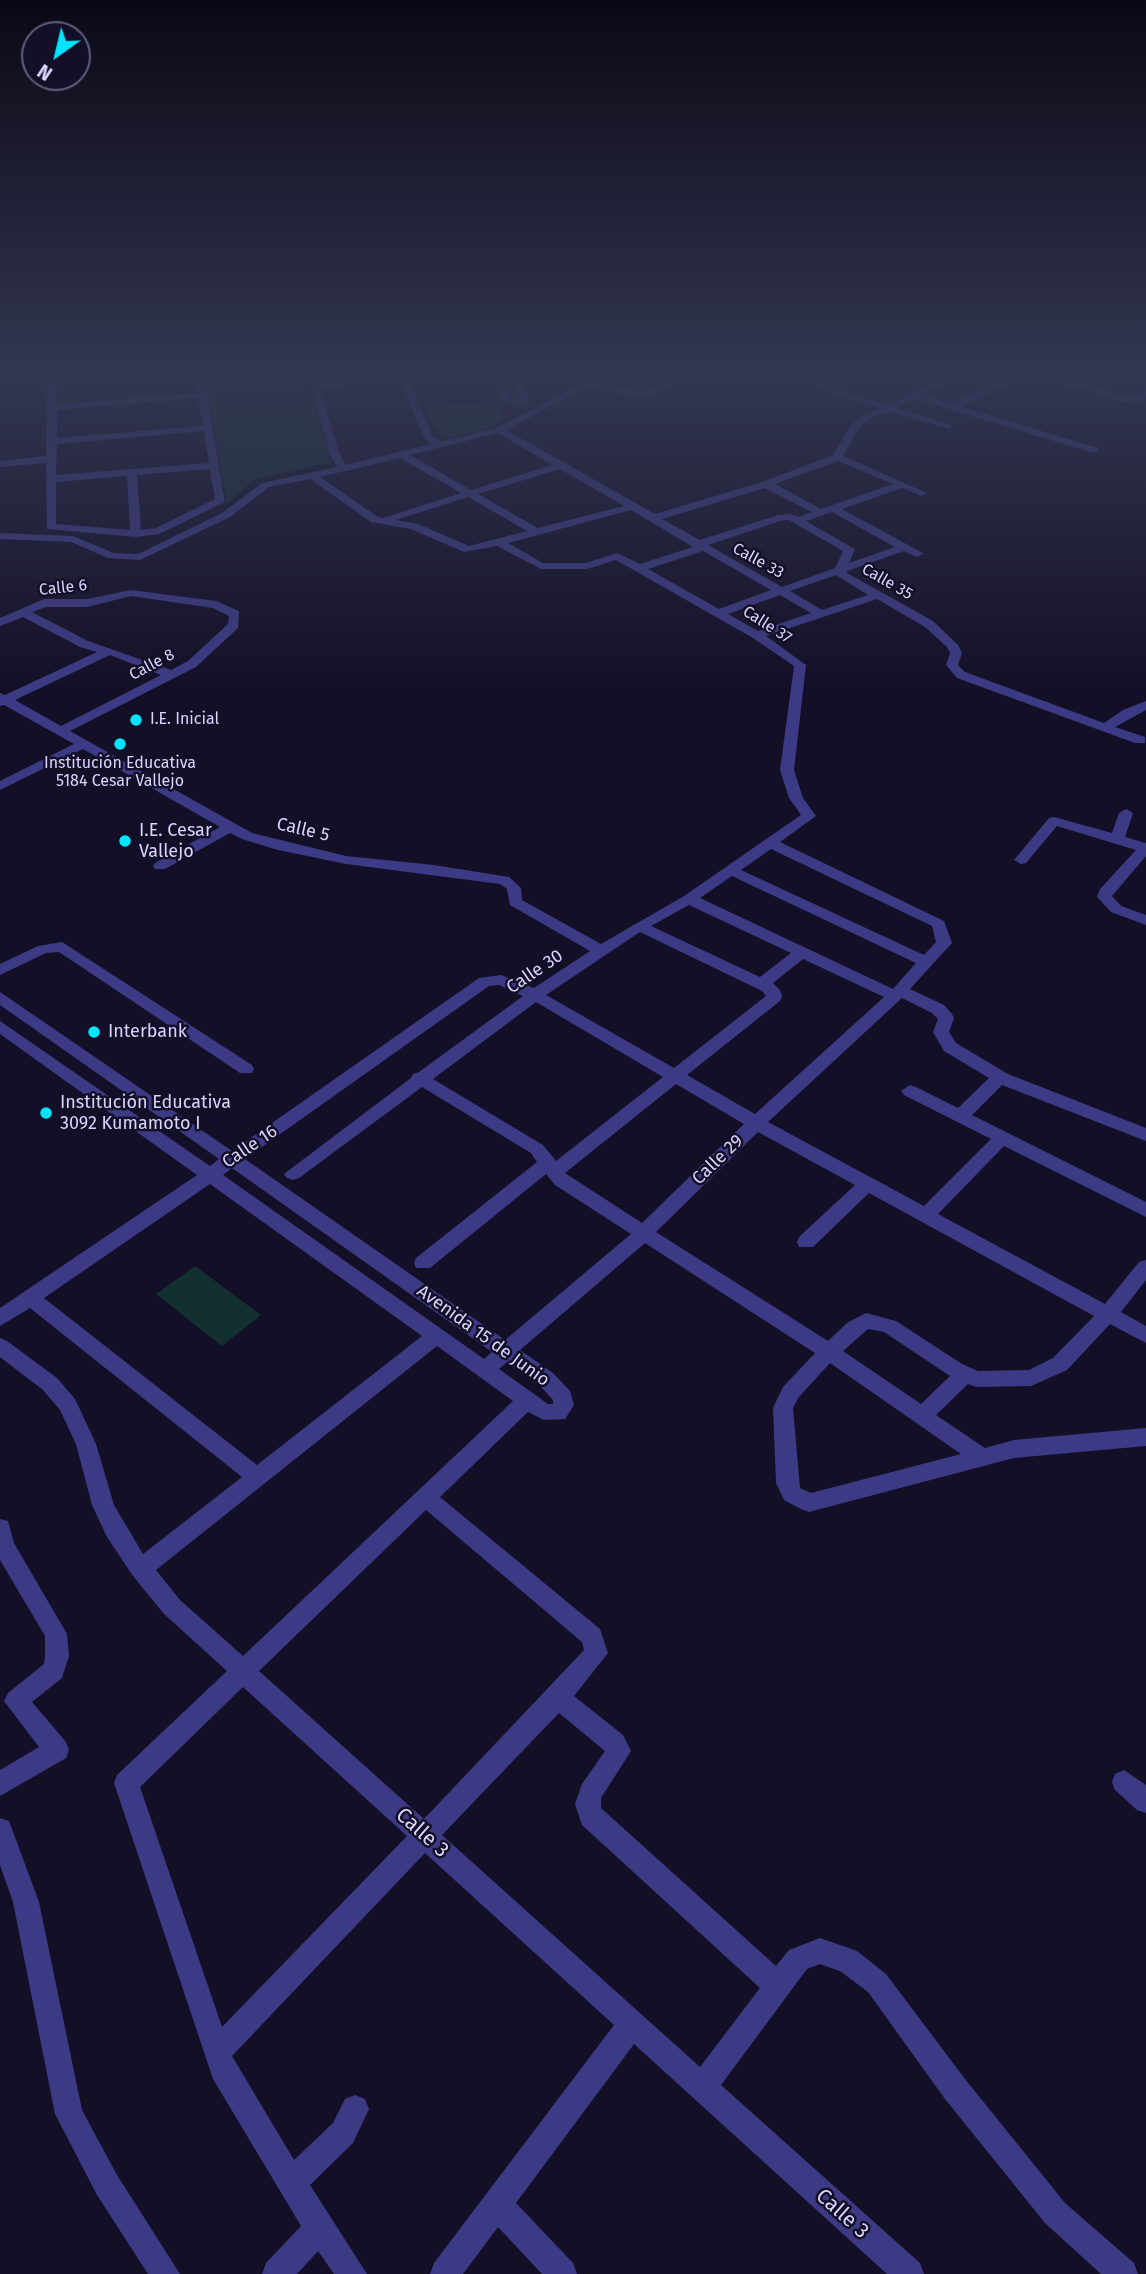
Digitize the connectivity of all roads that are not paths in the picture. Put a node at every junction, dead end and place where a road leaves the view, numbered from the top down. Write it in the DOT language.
graph roads {
  1 [pos="51,481"];
  2 [pos="133,481"];
  3 [pos="218,481"];
  4 [pos="286,481"];
  5 [pos="319,481"];
  6 [pos="448,481"];
  7 [pos="508,481"];
  8 [pos="585,481"];
  9 [pos="774,481"];
  10 [pos="892,481"];
  11 [pos="766,484"];
  12 [pos="901,485"];
  13 [pos="469,493"];
  14 [pos="922,493"];
  15 [pos="631,507"];
  16 [pos="834,509"];
  17 [pos="821,513"];
  18 [pos="652,519"];
  19 [pos="791,519"];
  20 [pos="381,521"];
  21 [pos="538,533"];
  22 [pos="136,534"];
  23 [pos="0,536"];
  24 [pos="500,543"];
  25 [pos="700,546"];
  26 [pos="905,547"];
  27 [pos="917,554"];
  28 [pos="639,568"];
  29 [pos="841,568"];
  30 [pos="779,591"];
  31 [pos="876,596"];
  32 [pos="230,610"];
  33 [pos="23,612"];
  34 [pos="718,613"];
  35 [pos="821,614"];
  36 [pos="0,622"];
  37 [pos="757,635"];
  38 [pos="109,651"];
  39 [pos="173,675"];
  40 [pos="2,700"];
  41 [pos="1146,705"];
  42 [pos="1106,727"];
  43 [pos="61,731"];
  44 [pos="1140,740"];
  45 [pos="84,744"];
  46 [pos="0,786"];
  47 [pos="1126,813"];
  48 [pos="809,816"];
  49 [pos="230,827"];
  50 [pos="1117,839"];
  51 [pos="770,843"];
  52 [pos="1146,848"];
  53 [pos="1021,860"];
  54 [pos="160,866"];
  55 [pos="730,870"];
  56 [pos="689,898"];
  57 [pos="1146,920"];
  58 [pos="639,926"];
  59 [pos="601,951"];
  60 [pos="802,952"];
  61 [pos="926,962"];
  62 [pos="0,970"];
  63 [pos="762,984"];
  64 [pos="897,993"];
  65 [pos="535,995"];
  66 [pos="0,998"];
  67 [pos="0,1026"];
  68 [pos="246,1069"];
  69 [pos="677,1075"];
  70 [pos="1000,1077"];
  71 [pos="419,1078"];
  72 [pos="910,1091"];
  73 [pos="960,1116"];
  74 [pos="756,1122"];
  75 [pos="1146,1135"];
  76 [pos="1002,1138"];
  77 [pos="230,1161"];
  78 [pos="551,1167"];
  79 [pos="293,1174"];
  80 [pos="209,1175"];
  81 [pos="867,1184"];
  82 [pos="1146,1210"];
  83 [pos="925,1216"];
  84 [pos="643,1234"];
  85 [pos="806,1242"];
  86 [pos="423,1263"];
  87 [pos="1146,1267"];
  88 [pos="30,1297"];
  89 [pos="1108,1314"];
  90 [pos="0,1318"];
  91 [pos="1146,1335"];
  92 [pos="436,1336"];
  93 [pos="0,1346"];
  94 [pos="506,1351"];
  95 [pos="829,1352"];
  96 [pos="484,1370"];
  97 [pos="965,1374"];
  98 [pos="527,1400"];
  99 [pos="922,1416"];
  100 [pos="1146,1437"];
  101 [pos="984,1458"];
  102 [pos="258,1478"];
  103 [pos="425,1497"];
  104 [pos="0,1528"];
  105 [pos="141,1569"];
  106 [pos="243,1671"];
  107 [pos="558,1697"];
  108 [pos="1124,1782"];
  109 [pos="0,1784"];
  110 [pos="1146,1801"];
  111 [pos="0,1830"];
  112 [pos="425,1836"];
  113 [pos="778,1986"];
  114 [pos="633,2023"];
  115 [pos="217,2052"];
  116 [pos="702,2087"];
  117 [pos="355,2109"];
  118 [pos="291,2183"];
  119 [pos="498,2205"];
  120 [pos="318,2228"];
  121 [pos="904,2272"];
  122 [pos="165,2274"];
  123 [pos="277,2274"];
  124 [pos="352,2274"];
  125 [pos="445,2274"];
  126 [pos="562,2274"];
  127 [pos="1123,2274"];
  1 -- 22 [label="street"];
  2 -- 22 [label="street"];
  3 -- 22 [label="street"];
  4 -- 23 [label="street"];
  5 -- 20 [label="street"];
  6 -- 13 [label="street"];
  7 -- 13 [label="street"];
  8 -- 15 [label="street, Calle 33"];
  9 -- 11 [label="street"];
  10 -- 12 [label="street"];
  11 -- 17 [label="street"];
  11 -- 18 [label="street"];
  12 -- 14 [label="street"];
  12 -- 16 [label="street"];
  13 -- 20 [label="street"];
  13 -- 21 [label="street"];
  15 -- 18 [label="street, Calle 33"];
  15 -- 21 [label="street"];
  16 -- 17 [label="street"];
  16 -- 26 [label="street"];
  17 -- 19 [label="street"];
  18 -- 25 [label="street, Calle 33"];
  19 -- 25 [label="street"];
  19 -- 29 [label="street, Calle 35"];
  20 -- 24 [label="street"];
  21 -- 24 [label="street"];
  24 -- 28 [label="street, Calle 37"];
  25 -- 28 [label="street"];
  25 -- 30 [label="street, Calle 33"];
  26 -- 27 [label="street"];
  26 -- 29 [label="street"];
  28 -- 34 [label="street, Calle 37"];
  29 -- 30 [label="street"];
  29 -- 31 [label="street, Calle 35"];
  30 -- 34 [label="street"];
  30 -- 35 [label="street, Calle 33"];
  31 -- 35 [label="street"];
  31 -- 42 [label="street, Calle 35"];
  32 -- 33 [label="street, Calle 6"];
  32 -- 39 [label="street, Calle 8"];
  33 -- 36 [label="street, Calle 6"];
  33 -- 38 [label="street"];
  34 -- 37 [label="street, Calle 37"];
  35 -- 37 [label="street"];
  37 -- 48 [label="street, Calle 37"];
  38 -- 39 [label="street"];
  38 -- 40 [label="street"];
  39 -- 43 [label="street, Calle 8"];
  40 -- 43 [label="street, Calle 5"];
  41 -- 42 [label="street"];
  42 -- 44 [label="street, Calle 35"];
  43 -- 45 [label="street, Calle 5"];
  45 -- 46 [label="street"];
  45 -- 49 [label="street, Calle 5"];
  47 -- 50 [label="street"];
  48 -- 51 [label="street, Calle 30"];
  49 -- 54 [label="street"];
  49 -- 59 [label="street, Calle 5"];
  50 -- 52 [label="street"];
  50 -- 53 [label="street"];
  51 -- 55 [label="street, Calle 30"];
  51 -- 61 [label="street, Calle 29"];
  52 -- 57 [label="street"];
  55 -- 56 [label="street, Calle 30"];
  55 -- 61 [label="street"];
  56 -- 58 [label="street, Calle 30"];
  56 -- 60 [label="street"];
  58 -- 59 [label="street, Calle 30"];
  58 -- 63 [label="street"];
  59 -- 65 [label="street, Calle 30"];
  60 -- 63 [label="street"];
  60 -- 64 [label="street"];
  61 -- 64 [label="street, Calle 29"];
  62 -- 68 [label="street"];
  63 -- 69 [label="street"];
  64 -- 70 [label="street"];
  64 -- 74 [label="street, Calle 29"];
  65 -- 69 [label="street"];
  65 -- 71 [label="street, Calle 30"];
  65 -- 77 [label="street, Calle 16"];
  66 -- 77 [label="street, Avenida 15 de Junio"];
  67 -- 80 [label="street, Avenida 15 de Junio"];
  69 -- 74 [label="street"];
  69 -- 78 [label="street"];
  70 -- 73 [label="street"];
  70 -- 75 [label="street"];
  71 -- 78 [label="street"];
  71 -- 79 [label="street, Calle 30"];
  72 -- 73 [label="street"];
  73 -- 76 [label="street"];
  74 -- 81 [label="street"];
  74 -- 84 [label="street, Calle 29"];
  76 -- 82 [label="street"];
  76 -- 83 [label="street"];
  77 -- 80 [label="street, Calle 16"];
  77 -- 94 [label="street, Avenida 15 de Junio"];
  78 -- 84 [label="street"];
  78 -- 86 [label="street"];
  80 -- 88 [label="street, Calle 16"];
  80 -- 92 [label="street, Avenida 15 de Junio"];
  81 -- 83 [label="street"];
  81 -- 85 [label="street"];
  83 -- 89 [label="street"];
  84 -- 94 [label="street, Calle 29"];
  84 -- 95 [label="street"];
  87 -- 89 [label="street"];
  88 -- 90 [label="street, Calle 16"];
  88 -- 102 [label="street"];
  89 -- 91 [label="street"];
  89 -- 97 [label="street"];
  92 -- 96 [label="street, Avenida 15 de Junio"];
  92 -- 102 [label="street"];
  93 -- 105 [label="street, Calle 3"];
  94 -- 96 [label="street, Calle 29"];
  94 -- 98 [label="street, Avenida 15 de Junio"];
  95 -- 97 [label="street"];
  95 -- 99 [label="street"];
  95 -- 101 [label="street"];
  96 -- 98 [label="street, Avenida 15 de Junio"];
  97 -- 99 [label="street"];
  98 -- 103 [label="street"];
  99 -- 101 [label="street"];
  100 -- 101 [label="street"];
  102 -- 105 [label="street"];
  103 -- 106 [label="street"];
  103 -- 107 [label="street"];
  104 -- 109 [label="street"];
  105 -- 106 [label="street, Calle 3"];
  106 -- 112 [label="street, Calle 3"];
  106 -- 115 [label="street"];
  107 -- 112 [label="street"];
  107 -- 113 [label="street"];
  108 -- 110 [label="street"];
  111 -- 122 [label="street"];
  112 -- 114 [label="street, Calle 3"];
  112 -- 115 [label="street"];
  113 -- 116 [label="street"];
  113 -- 127 [label="street"];
  114 -- 116 [label="street, Calle 3"];
  114 -- 119 [label="street"];
  115 -- 118 [label="street"];
  116 -- 121 [label="street, Calle 3"];
  117 -- 118 [label="street"];
  118 -- 120 [label="street"];
  119 -- 125 [label="street"];
  119 -- 126 [label="street"];
  120 -- 123 [label="street"];
  120 -- 124 [label="street"];
}
